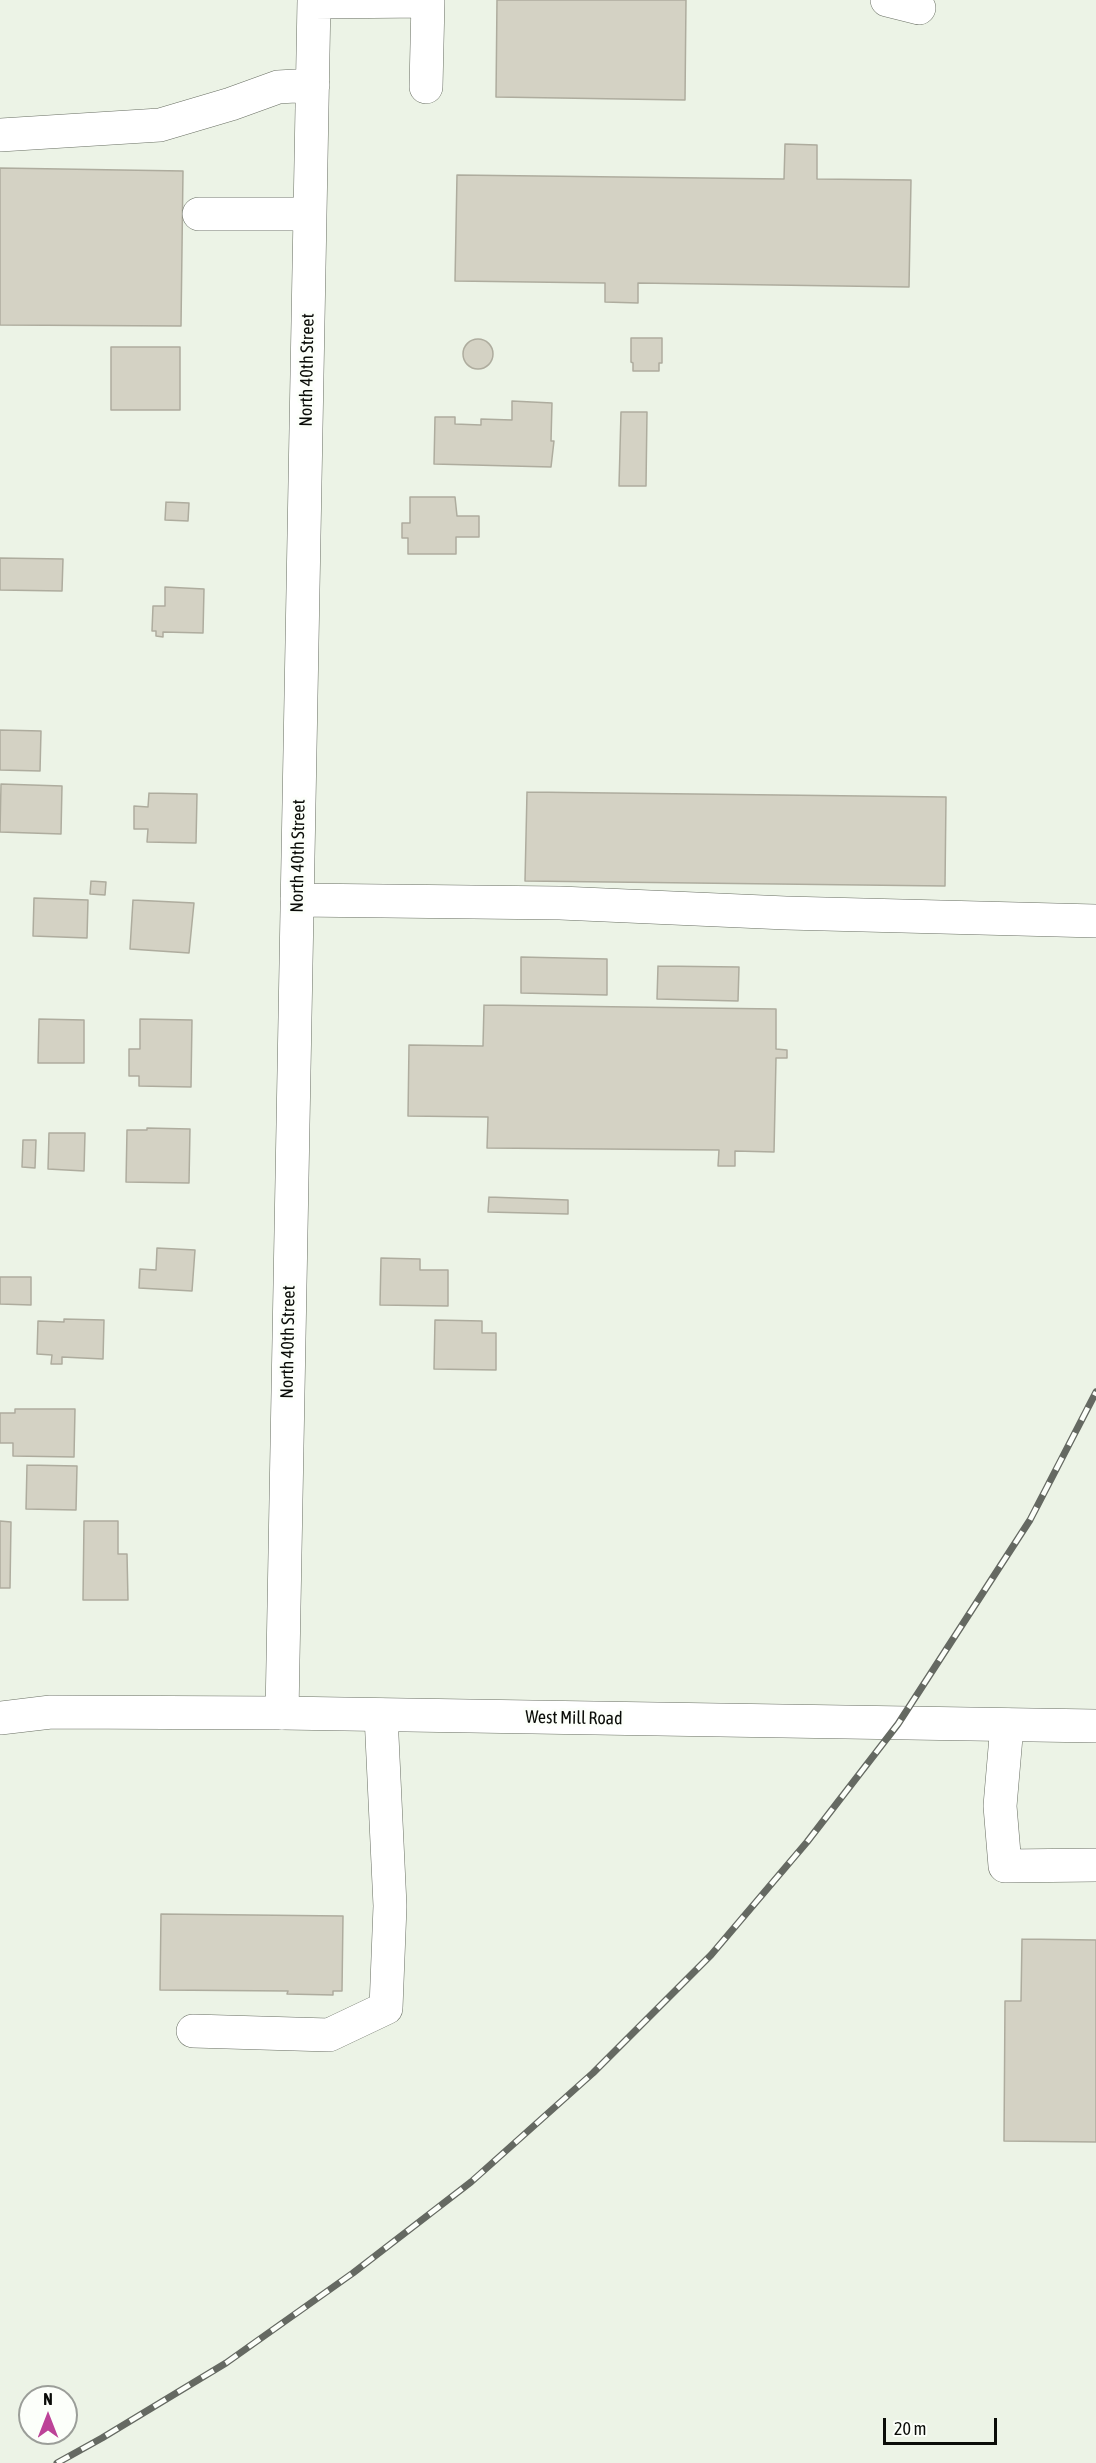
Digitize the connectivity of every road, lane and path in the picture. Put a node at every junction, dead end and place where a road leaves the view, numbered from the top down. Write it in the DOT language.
graph roads {
  1 [pos="428,0"];
  2 [pos="887,0"];
  3 [pos="314,1"];
  4 [pos="919,8"];
  5 [pos="313,85"];
  6 [pos="426,87"];
  7 [pos="0,135"];
  8 [pos="199,213"];
  9 [pos="310,213"];
  10 [pos="297,900"];
  11 [pos="1096,921"];
  12 [pos="0,1703"];
  13 [pos="51,1712"];
  14 [pos="282,1713"];
  15 [pos="381,1715"];
  16 [pos="0,1718"];
  17 [pos="1007,1725"];
  18 [pos="1096,1726"];
  19 [pos="1096,1865"];
  20 [pos="193,2031"];
  1 -- 3 [label="street"];
  1 -- 6 [label="street"];
  2 -- 4 [label="street"];
  3 -- 5 [label="street, North 40th Street"];
  5 -- 7 [label="street"];
  5 -- 9 [label="street, North 40th Street"];
  8 -- 9 [label="street"];
  9 -- 10 [label="street, North 40th Street"];
  10 -- 11 [label="street"];
  10 -- 14 [label="street, North 40th Street"];
  12 -- 13 [label="street, West Mill Road"];
  13 -- 14 [label="street, West Mill Road"];
  13 -- 16 [label="street, West Mill Road"];
  14 -- 15 [label="street, West Mill Road"];
  15 -- 17 [label="street, West Mill Road"];
  15 -- 20 [label="street"];
  17 -- 18 [label="street, West Mill Road"];
  17 -- 19 [label="street"];
}
